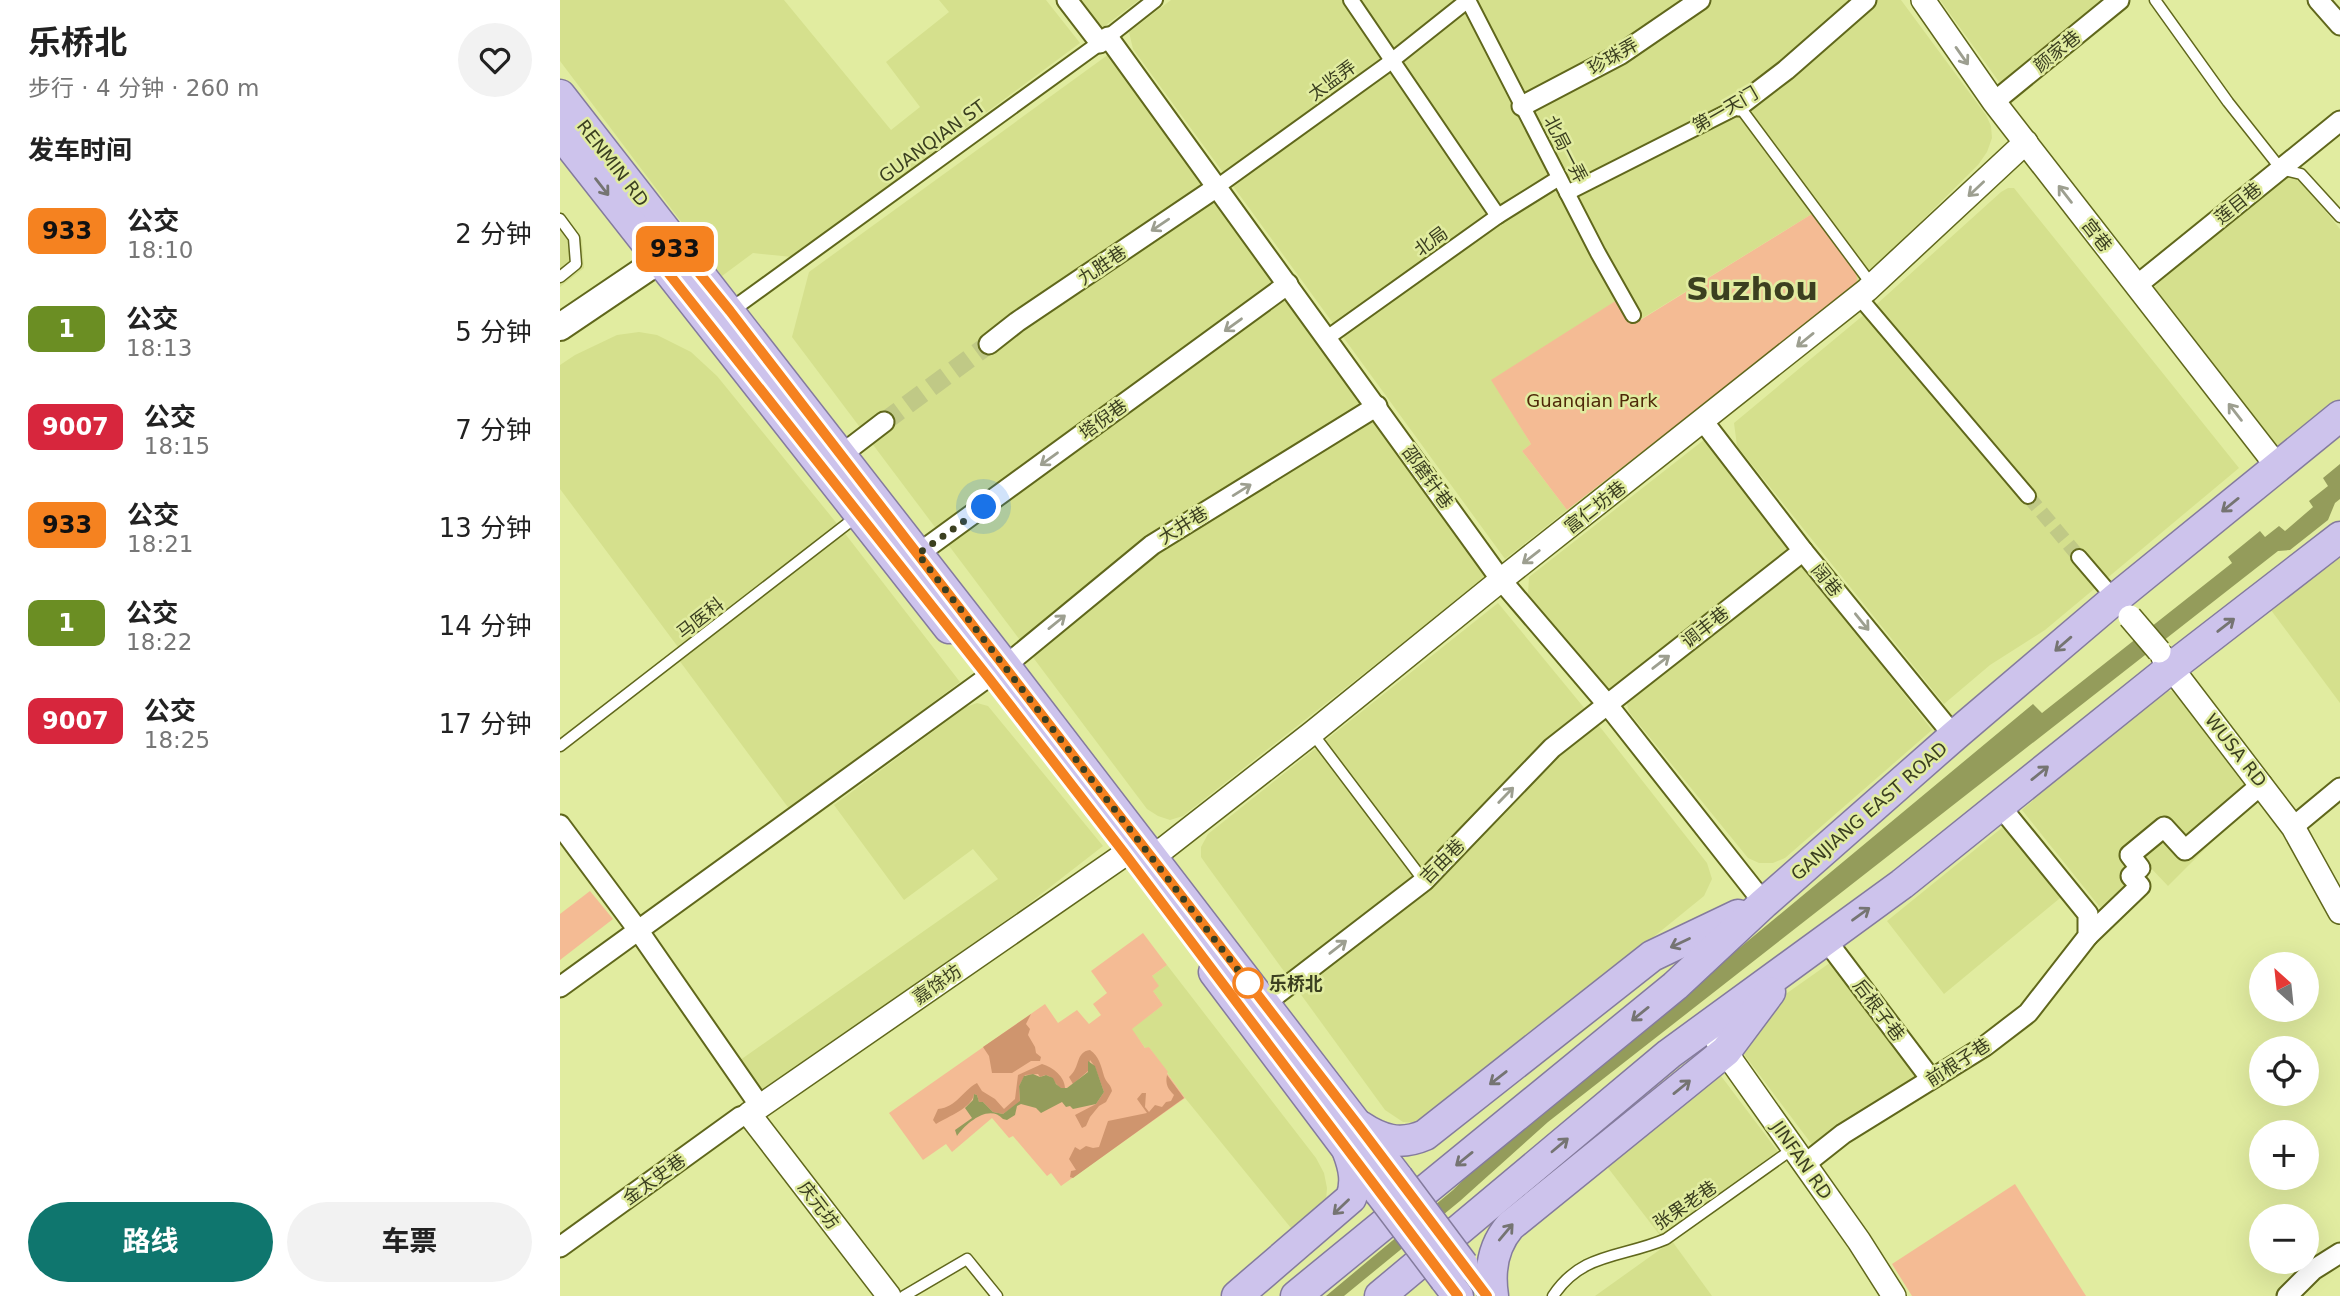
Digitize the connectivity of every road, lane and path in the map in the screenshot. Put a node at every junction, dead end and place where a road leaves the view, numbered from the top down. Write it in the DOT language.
graph roads {
  1 [pos="1068,0"];
  2 [pos="1155,0"];
  3 [pos="1351,0"];
  4 [pos="1468,0"];
  5 [pos="1700,0"];
  6 [pos="1866,0"];
  7 [pos="1923,0"];
  8 [pos="2119,0"];
  9 [pos="2155,0"];
  10 [pos="2318,0"];
  11 [pos="2340,26"];
  12 [pos="1104,40"];
  13 [pos="1391,60"];
  14 [pos="560,95"];
  15 [pos="1994,102"];
  16 [pos="1522,106"];
  17 [pos="1739,106"];
  18 [pos="2340,121"];
  19 [pos="560,133"];
  20 [pos="2025,142"];
  21 [pos="2281,169"];
  22 [pos="1559,178"];
  23 [pos="1217,187"];
  24 [pos="1567,193"];
  25 [pos="1498,216"];
  26 [pos="2340,216"];
  27 [pos="560,219"];
  28 [pos="668,253"];
  29 [pos="560,276"];
  30 [pos="1288,284"];
  31 [pos="2136,286"];
  32 [pos="1866,291"];
  33 [pos="730,311"];
  34 [pos="1633,315"];
  35 [pos="560,327"];
  36 [pos="1327,338"];
  37 [pos="989,344"];
  38 [pos="1377,407"];
  39 [pos="2340,416"];
  40 [pos="1703,421"];
  41 [pos="884,422"];
  42 [pos="841,456"];
  43 [pos="2277,466"];
  44 [pos="2028,496"];
  45 [pos="860,514"];
  46 [pos="2340,537"];
  47 [pos="1803,551"];
  48 [pos="918,554"];
  49 [pos="2079,557"];
  50 [pos="1502,580"];
  51 [pos="2122,608"];
  52 [pos="2165,659"];
  53 [pos="996,671"];
  54 [pos="1607,704"];
  55 [pos="1312,733"];
  56 [pos="1954,736"];
  57 [pos="560,746"];
  58 [pos="2262,784"];
  59 [pos="2340,788"];
  60 [pos="2000,806"];
  61 [pos="560,825"];
  62 [pos="2293,827"];
  63 [pos="1139,856"];
  64 [pos="1424,881"];
  65 [pos="1764,903"];
  66 [pos="2340,912"];
  67 [pos="638,930"];
  68 [pos="2088,936"];
  69 [pos="1826,940"];
  70 [pos="1787,969"];
  71 [pos="560,987"];
  72 [pos="1264,1004"];
  73 [pos="1707,1027"];
  74 [pos="1726,1051"];
  75 [pos="1931,1080"];
  76 [pos="755,1110"];
  77 [pos="1351,1135"];
  78 [pos="1800,1156"];
  79 [pos="1393,1194"];
  80 [pos="560,1247"];
  81 [pos="2340,1253"];
  82 [pos="1455,1280"];
  83 [pos="889,1296"];
  84 [pos="904,1296"];
  85 [pos="997,1296"];
  86 [pos="1237,1296"];
  87 [pos="1297,1296"];
  88 [pos="1380,1296"];
  89 [pos="1487,1296"];
  90 [pos="1493,1296"];
  91 [pos="1553,1296"];
  92 [pos="1894,1296"];
  93 [pos="2287,1296"];
  1 -- 12 [label="street, 邵磨针巷"];
  2 -- 12 [label="street, GUANQIAN ST"];
  3 -- 13 [label="street"];
  4 -- 13 [label="street, 太监弄"];
  4 -- 16 [label="street, 北局一弄"];
  5 -- 16 [label="street, 珍珠弄"];
  6 -- 17 [label="street, 第一天门"];
  7 -- 15 [label="street, 宫巷, one-way"];
  8 -- 15 [label="street, 颜家巷"];
  9 -- 21 [label="lane"];
  10 -- 11 [label="street"];
  12 -- 23 [label="street, 邵磨针巷"];
  12 -- 33 [label="street, GUANQIAN ST"];
  13 -- 23 [label="street, 太监弄"];
  13 -- 25 [label="street"];
  14 -- 28 [label="main road, RENMIN RD"];
  15 -- 20 [label="street, 宫巷"];
  16 -- 22 [label="street, 北局一弄"];
  17 -- 24 [label="street, 第一天门"];
  17 -- 32 [label="lane"];
  18 -- 21 [label="street, 莲目巷"];
  19 -- 28 [label="main road, RENMIN RD, one-way"];
  31 -- 20 [label="street, 宫巷, one-way"];
  20 -- 32 [label="street, 富仁坊巷, one-way"];
  21 -- 26 [label="lane"];
  21 -- 31 [label="street, 莲目巷"];
  22 -- 24 [label="street, 北局一弄"];
  22 -- 25 [label="street, 北局"];
  23 -- 30 [label="street, 邵磨针巷"];
  23 -- 37 [label="street, 九胜巷, one-way"];
  24 -- 34 [label="street, 北局一弄"];
  25 -- 36 [label="street, 北局"];
  27 -- 29 [label="lane"];
  28 -- 33 [label="main road, RENMIN RD"];
  28 -- 35 [label="main road"];
  28 -- 45 [label="main road, RENMIN RD"];
  30 -- 36 [label="street, 邵磨针巷"];
  30 -- 48 [label="street, 塔倪巷, one-way"];
  43 -- 31 [label="street, 宫巷, one-way"];
  32 -- 40 [label="street, 富仁坊巷, one-way"];
  32 -- 44 [label="street"];
  33 -- 42 [label="main road, RENMIN RD"];
  36 -- 38 [label="street, 邵磨针巷"];
  38 -- 50 [label="street, 邵磨针巷"];
  53 -- 38 [label="street, 大井巷, one-way"];
  39 -- 43 [label="main road, GANJIANG EAST ROAD"];
  40 -- 47 [label="street, 阔巷"];
  40 -- 50 [label="street, 富仁坊巷, one-way"];
  41 -- 42 [label="street"];
  42 -- 48 [label="main road, RENMIN RD"];
  43 -- 51 [label="main road, GANJIANG EAST ROAD, one-way"];
  45 -- 53 [label="main road, RENMIN RD"];
  45 -- 57 [label="lane, 马医科"];
  52 -- 46 [label="main road, one-way"];
  54 -- 47 [label="street, 调丰巷, one-way"];
  47 -- 56 [label="street, 阔巷, one-way"];
  48 -- 53 [label="main road, RENMIN RD"];
  49 -- 51 [label="street"];
  50 -- 54 [label="street, 邵磨针巷"];
  50 -- 55 [label="street, 富仁坊巷"];
  51 -- 52 [label="street, WUSA RD, bridge"];
  51 -- 56 [label="main road, GANJIANG EAST ROAD, one-way"];
  52 -- 58 [label="street, WUSA RD"];
  60 -- 52 [label="main road, one-way"];
  53 -- 63 [label="main road, RENMIN RD"];
  53 -- 67 [label="street, 大井巷"];
  64 -- 54 [label="street, 吉由巷, one-way"];
  54 -- 65 [label="street, 邵磨针巷"];
  55 -- 63 [label="street, 富仁坊巷"];
  55 -- 64 [label="lane"];
  56 -- 65 [label="main road, GANJIANG EAST ROAD"];
  58 -- 62 [label="street, WUSA RD"];
  58 -- 68 [label="street, 前根子巷"];
  59 -- 62 [label="street"];
  60 -- 68 [label="street"];
  69 -- 60 [label="main road, one-way"];
  61 -- 67 [label="street"];
  62 -- 66 [label="street, WUSA RD"];
  63 -- 72 [label="main road, RENMIN RD"];
  63 -- 76 [label="street, 嘉馀坊"];
  63 -- 77 [label="main road, RENMIN RD"];
  72 -- 64 [label="street, 吉由巷, one-way"];
  65 -- 77 [label="main road, one-way"];
  65 -- 79 [label="main road, GANJIANG EAST ROAD, one-way"];
  67 -- 71 [label="street, 大井巷"];
  67 -- 76 [label="street"];
  68 -- 75 [label="street, 前根子巷"];
  69 -- 70 [label="main road"];
  69 -- 75 [label="street, 后根子巷"];
  70 -- 73 [label="main road"];
  70 -- 74 [label="main road"];
  72 -- 77 [label="main road, RENMIN RD"];
  73 -- 74 [label="street, JINFAN RD"];
  88 -- 73 [label="main road, one-way"];
  74 -- 78 [label="street, JINFAN RD"];
  90 -- 74 [label="main road, one-way"];
  75 -- 78 [label="street, 前根子巷"];
  76 -- 80 [label="street, 金太史巷"];
  76 -- 83 [label="street, 庆元坊"];
  77 -- 79 [label="main road, RENMIN RD"];
  77 -- 86 [label="main road, one-way"];
  78 -- 91 [label="lane, 张果老巷"];
  78 -- 92 [label="street, JINFAN RD"];
  79 -- 82 [label="main road, RENMIN RD, bridge"];
  79 -- 87 [label="main road, GANJIANG EAST ROAD"];
  81 -- 93 [label="street"];
  82 -- 89 [label="main road, RENMIN RD"];
  84 -- 85 [label="lane"];
}
